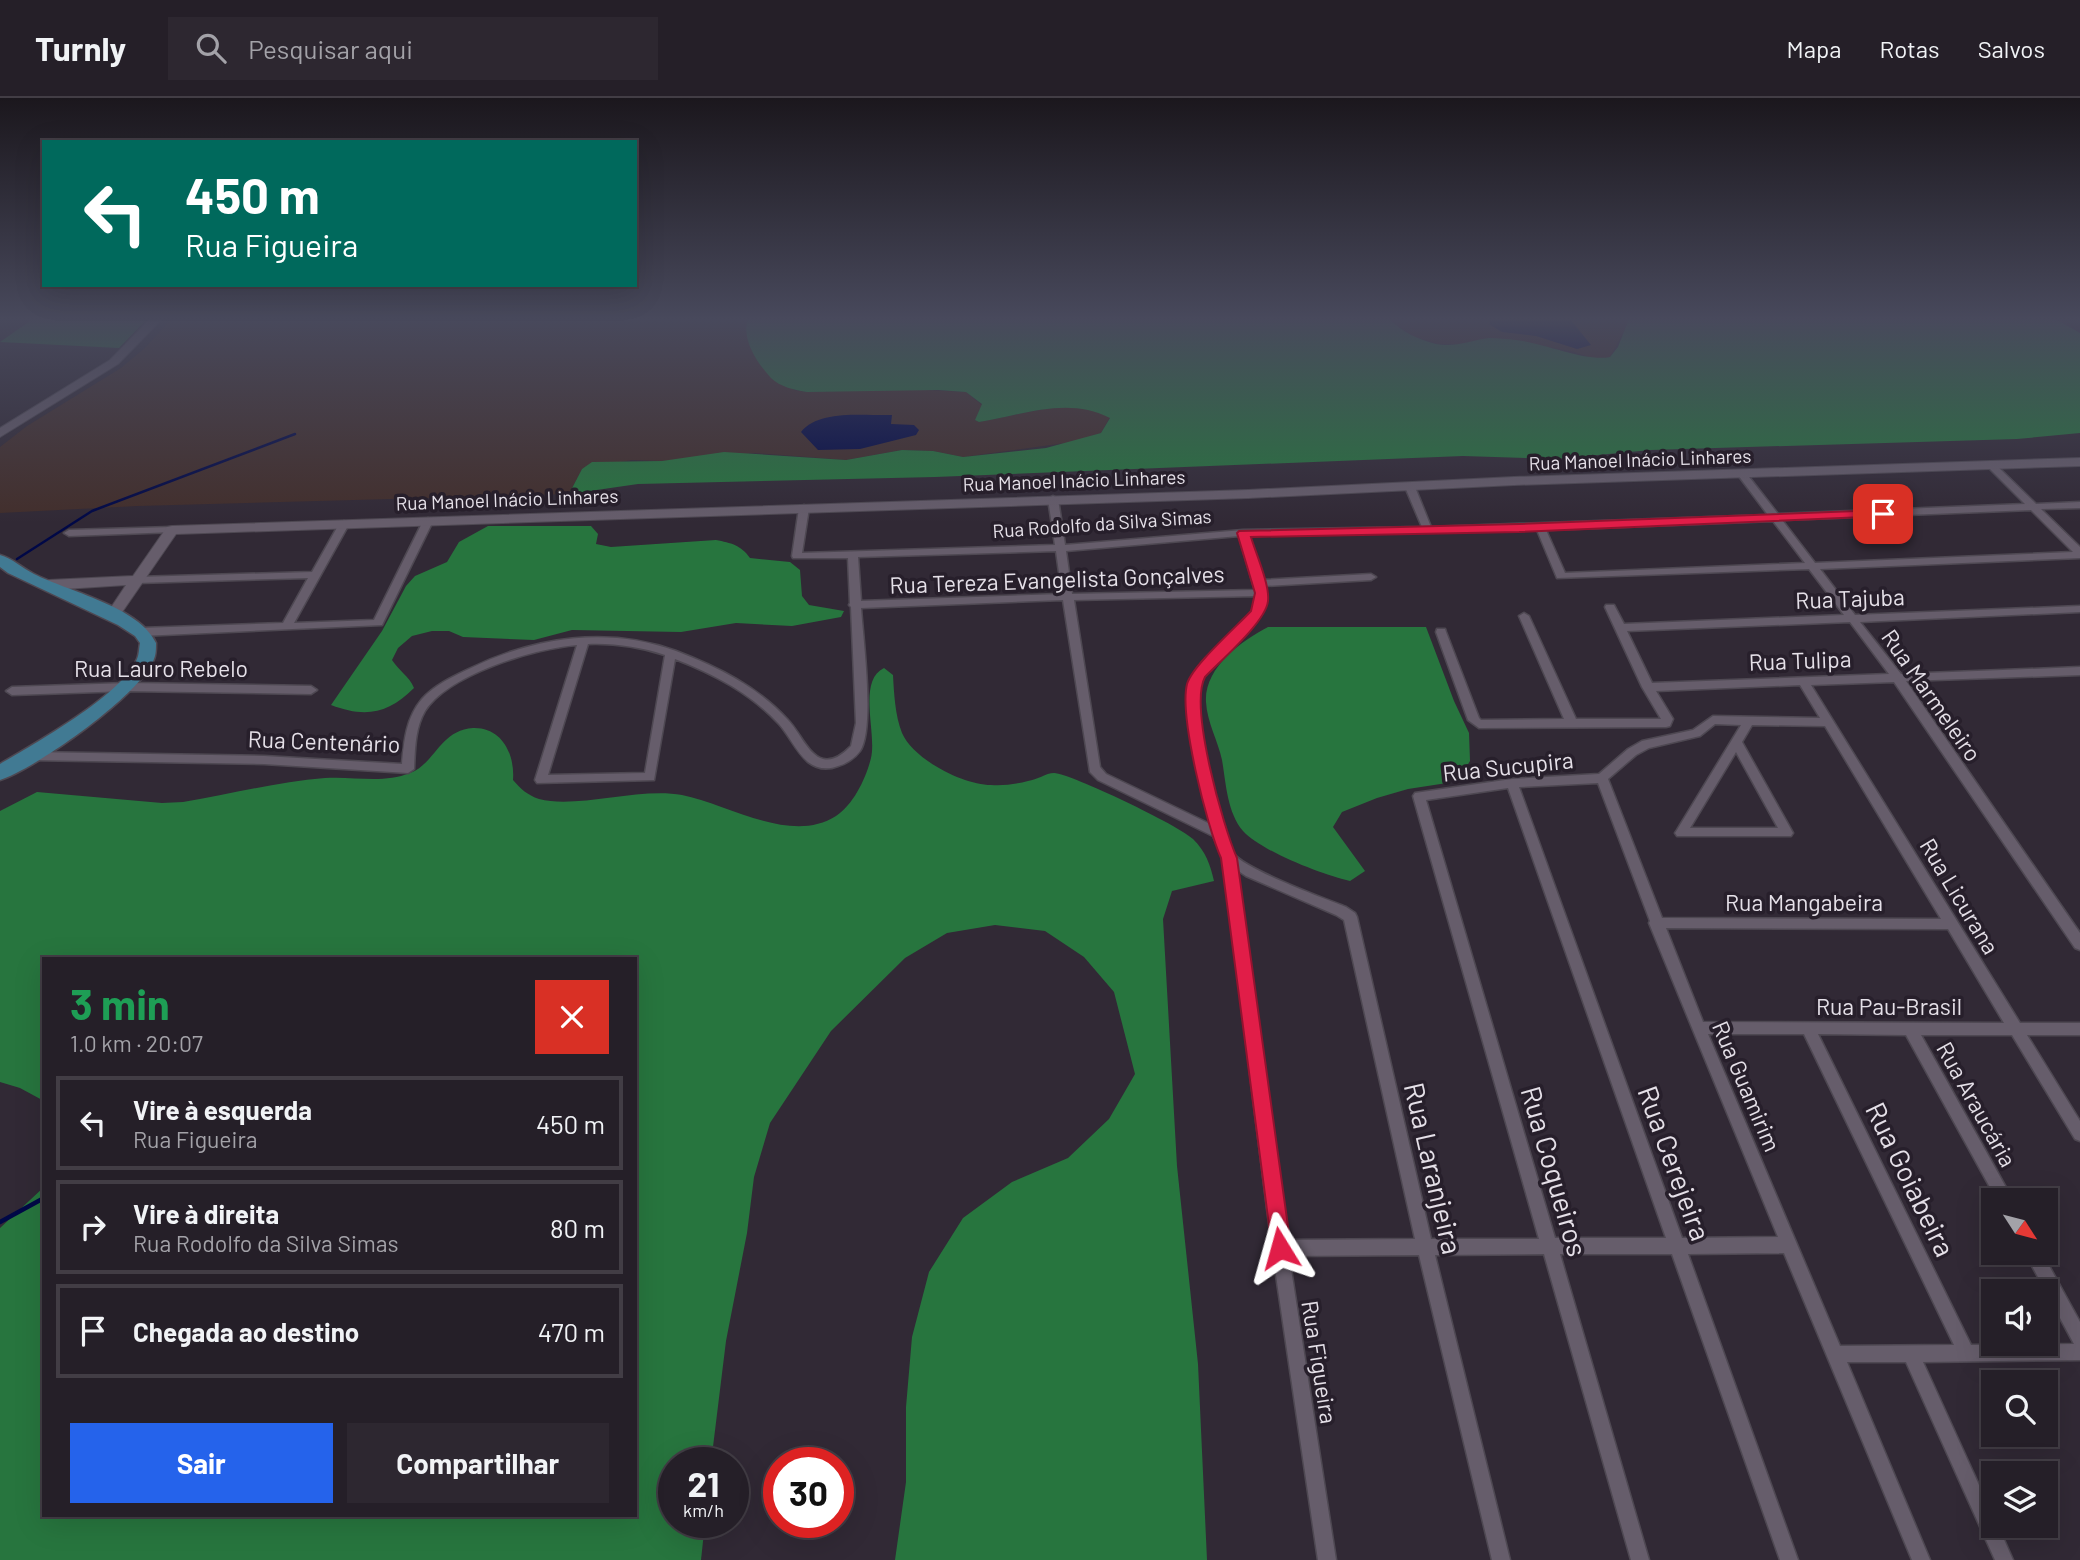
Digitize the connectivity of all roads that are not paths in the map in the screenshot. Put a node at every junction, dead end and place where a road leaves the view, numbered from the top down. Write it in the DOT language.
graph roads {
  1 [pos="73,387"];
  2 [pos="0,433"];
  3 [pos="2080,462"];
  4 [pos="1993,467"];
  5 [pos="1743,475"];
  6 [pos="1410,487"];
  7 [pos="1052,499"];
  8 [pos="2080,505"];
  9 [pos="804,508"];
  10 [pos="2034,508"];
  11 [pos="1775,518"];
  12 [pos="428,521"];
  13 [pos="344,524"];
  14 [pos="1540,527"];
  15 [pos="172,530"];
  16 [pos="1428,530"];
  17 [pos="69,533"];
  18 [pos="1243,533"];
  19 [pos="1060,548"];
  20 [pos="853,554"];
  21 [pos="2080,554"];
  22 [pos="0,560"];
  23 [pos="1812,566"];
  24 [pos="316,575"];
  25 [pos="1371,578"];
  26 [pos="137,580"];
  27 [pos="49,585"];
  28 [pos="1259,588"];
  29 [pos="1067,597"];
  30 [pos="855,605"];
  31 [pos="1611,607"];
  32 [pos="2080,609"];
  33 [pos="113,615"];
  34 [pos="1524,616"];
  35 [pos="1852,618"];
  36 [pos="286,627"];
  37 [pos="1622,628"];
  38 [pos="141,632"];
  39 [pos="1441,632"];
  40 [pos="584,640"];
  41 [pos="671,653"];
  42 [pos="2080,671"];
  43 [pos="1897,677"];
  44 [pos="1803,681"];
  45 [pos="127,687"];
  46 [pos="1648,687"];
  47 [pos="311,690"];
  48 [pos="12,691"];
  49 [pos="1749,721"];
  50 [pos="1828,722"];
  51 [pos="1572,724"];
  52 [pos="1736,741"];
  53 [pos="27,756"];
  54 [pos="0,773"];
  55 [pos="1602,778"];
  56 [pos="1512,783"];
  57 [pos="1419,796"];
  58 [pos="1218,833"];
  59 [pos="1229,858"];
  60 [pos="1656,923"];
  61 [pos="1952,923"];
  62 [pos="2080,944"];
  63 [pos="1698,1028"];
  64 [pos="1808,1029"];
  65 [pos="1910,1029"];
  66 [pos="2016,1029"];
  67 [pos="2080,1029"];
  68 [pos="2080,1134"];
  69 [pos="1998,1188"];
  70 [pos="1789,1245"];
  71 [pos="1677,1246"];
  72 [pos="1549,1247"];
  73 [pos="1280,1248"];
  74 [pos="1425,1248"];
  75 [pos="2040,1265"];
  76 [pos="2080,1338"];
  77 [pos="1910,1352"];
  78 [pos="1966,1352"];
  79 [pos="2080,1352"];
  80 [pos="1835,1354"];
  81 [pos="1327,1560"];
  82 [pos="1501,1560"];
  83 [pos="1640,1560"];
  84 [pos="1789,1560"];
  85 [pos="1920,1560"];
  86 [pos="2004,1560"];
  1 -- 2 [label="main road"];
  3 -- 4 [label="main road, Rua Manoel Inácio Linhares"];
  4 -- 5 [label="main road, Rua Manoel Inácio Linhares"];
  4 -- 10 [label="street"];
  5 -- 6 [label="main road, Rua Manoel Inácio Linhares"];
  5 -- 11 [label="street, Rua Marmeleiro"];
  6 -- 7 [label="main road, Rua Manoel Inácio Linhares"];
  6 -- 16 [label="street"];
  7 -- 9 [label="main road, Rua Manoel Inácio Linhares"];
  7 -- 19 [label="street"];
  8 -- 10 [label="street, Rua Rodolfo da Silva Simas"];
  9 -- 12 [label="main road, Rua Manoel Inácio Linhares"];
  9 -- 20 [label="street, Rua Rodolfo da Silva Simas"];
  10 -- 11 [label="street, Rua Rodolfo da Silva Simas"];
  10 -- 21 [label="street"];
  11 -- 14 [label="street, Rua Rodolfo da Silva Simas"];
  11 -- 23 [label="street, Rua Marmeleiro"];
  12 -- 13 [label="main road, Rua Manoel Inácio Linhares"];
  12 -- 36 [label="street"];
  13 -- 15 [label="main road, Rua Manoel Inácio Linhares"];
  13 -- 24 [label="street"];
  14 -- 16 [label="street, Rua Rodolfo da Silva Simas"];
  14 -- 23 [label="street"];
  15 -- 17 [label="street, Rua Manoel Inácio Linhares"];
  15 -- 26 [label="main road"];
  16 -- 18 [label="street, Rua Rodolfo da Silva Simas"];
  18 -- 19 [label="street, Rua Rodolfo da Silva Simas"];
  18 -- 28 [label="street"];
  19 -- 20 [label="street, Rua Rodolfo da Silva Simas"];
  19 -- 29 [label="street"];
  20 -- 30 [label="street"];
  21 -- 23 [label="street"];
  22 -- 27 [label="main road"];
  23 -- 35 [label="street, Rua Marmeleiro"];
  24 -- 26 [label="street"];
  24 -- 36 [label="street"];
  25 -- 28 [label="street, Rua Tereza Evangelista Gonçalves"];
  26 -- 27 [label="main road"];
  26 -- 33 [label="main road"];
  27 -- 33 [label="main road"];
  28 -- 29 [label="street, Rua Tereza Evangelista Gonçalves"];
  28 -- 58 [label="street, Rua Figueira"];
  29 -- 30 [label="street, Rua Tereza Evangelista Gonçalves"];
  29 -- 58 [label="street"];
  30 -- 41 [label="street, Rua Centenário"];
  31 -- 37 [label="street"];
  32 -- 35 [label="street, Rua Tajuba"];
  33 -- 38 [label="main road"];
  34 -- 51 [label="street"];
  35 -- 37 [label="street, Rua Tajuba"];
  35 -- 43 [label="street, Rua Marmeleiro"];
  36 -- 38 [label="street"];
  37 -- 46 [label="street"];
  38 -- 45 [label="main road"];
  39 -- 51 [label="street"];
  40 -- 41 [label="street, Rua Centenário"];
  40 -- 41 [label="street"];
  40 -- 53 [label="street, Rua Centenário"];
  42 -- 43 [label="street, Rua Tulipa"];
  43 -- 44 [label="street, Rua Tulipa"];
  43 -- 62 [label="street, Rua Marmeleiro"];
  44 -- 46 [label="street, Rua Tulipa"];
  44 -- 50 [label="street, Rua Licurana"];
  45 -- 47 [label="street, Rua Lauro Rebelo"];
  45 -- 48 [label="street, Rua Lauro Rebelo"];
  45 -- 53 [label="main road"];
  46 -- 51 [label="street"];
  49 -- 50 [label="street"];
  49 -- 52 [label="street"];
  49 -- 55 [label="street"];
  50 -- 61 [label="street, Rua Licurana"];
  52 -- 52 [label="street"];
  53 -- 54 [label="main road"];
  55 -- 56 [label="street, Rua Sucupira"];
  55 -- 60 [label="street, Rua Guamirim"];
  56 -- 57 [label="street, Rua Sucupira"];
  56 -- 71 [label="street, Rua Cerejeira"];
  57 -- 72 [label="street, Rua Coqueiros"];
  58 -- 59 [label="street, Rua Figueira"];
  59 -- 73 [label="street, Rua Figueira"];
  59 -- 74 [label="street, Rua Laranjeira"];
  60 -- 61 [label="street, Rua Mangabeira"];
  60 -- 63 [label="street, Rua Guamirim"];
  61 -- 66 [label="street, Rua Licurana"];
  63 -- 64 [label="street, Rua Pau-Brasil"];
  63 -- 70 [label="street, Rua Guamirim"];
  64 -- 65 [label="street, Rua Pau-Brasil"];
  64 -- 78 [label="street, Rua Goiabeira"];
  65 -- 66 [label="street, Rua Pau-Brasil"];
  65 -- 69 [label="street, Rua Araucária"];
  66 -- 67 [label="street, Rua Pau-Brasil"];
  66 -- 68 [label="street, Rua Licurana"];
  70 -- 71 [label="street"];
  70 -- 80 [label="street, Rua Guamirim"];
  71 -- 72 [label="street"];
  71 -- 84 [label="street, Rua Cerejeira"];
  72 -- 74 [label="street"];
  72 -- 83 [label="street, Rua Coqueiros"];
  73 -- 74 [label="street"];
  73 -- 81 [label="street, Rua Figueira"];
  74 -- 82 [label="street, Rua Laranjeira"];
  75 -- 76 [label="street"];
  77 -- 78 [label="street"];
  77 -- 80 [label="street"];
  77 -- 86 [label="street"];
  78 -- 79 [label="street"];
  80 -- 85 [label="street, Rua Guamirim"];
}
